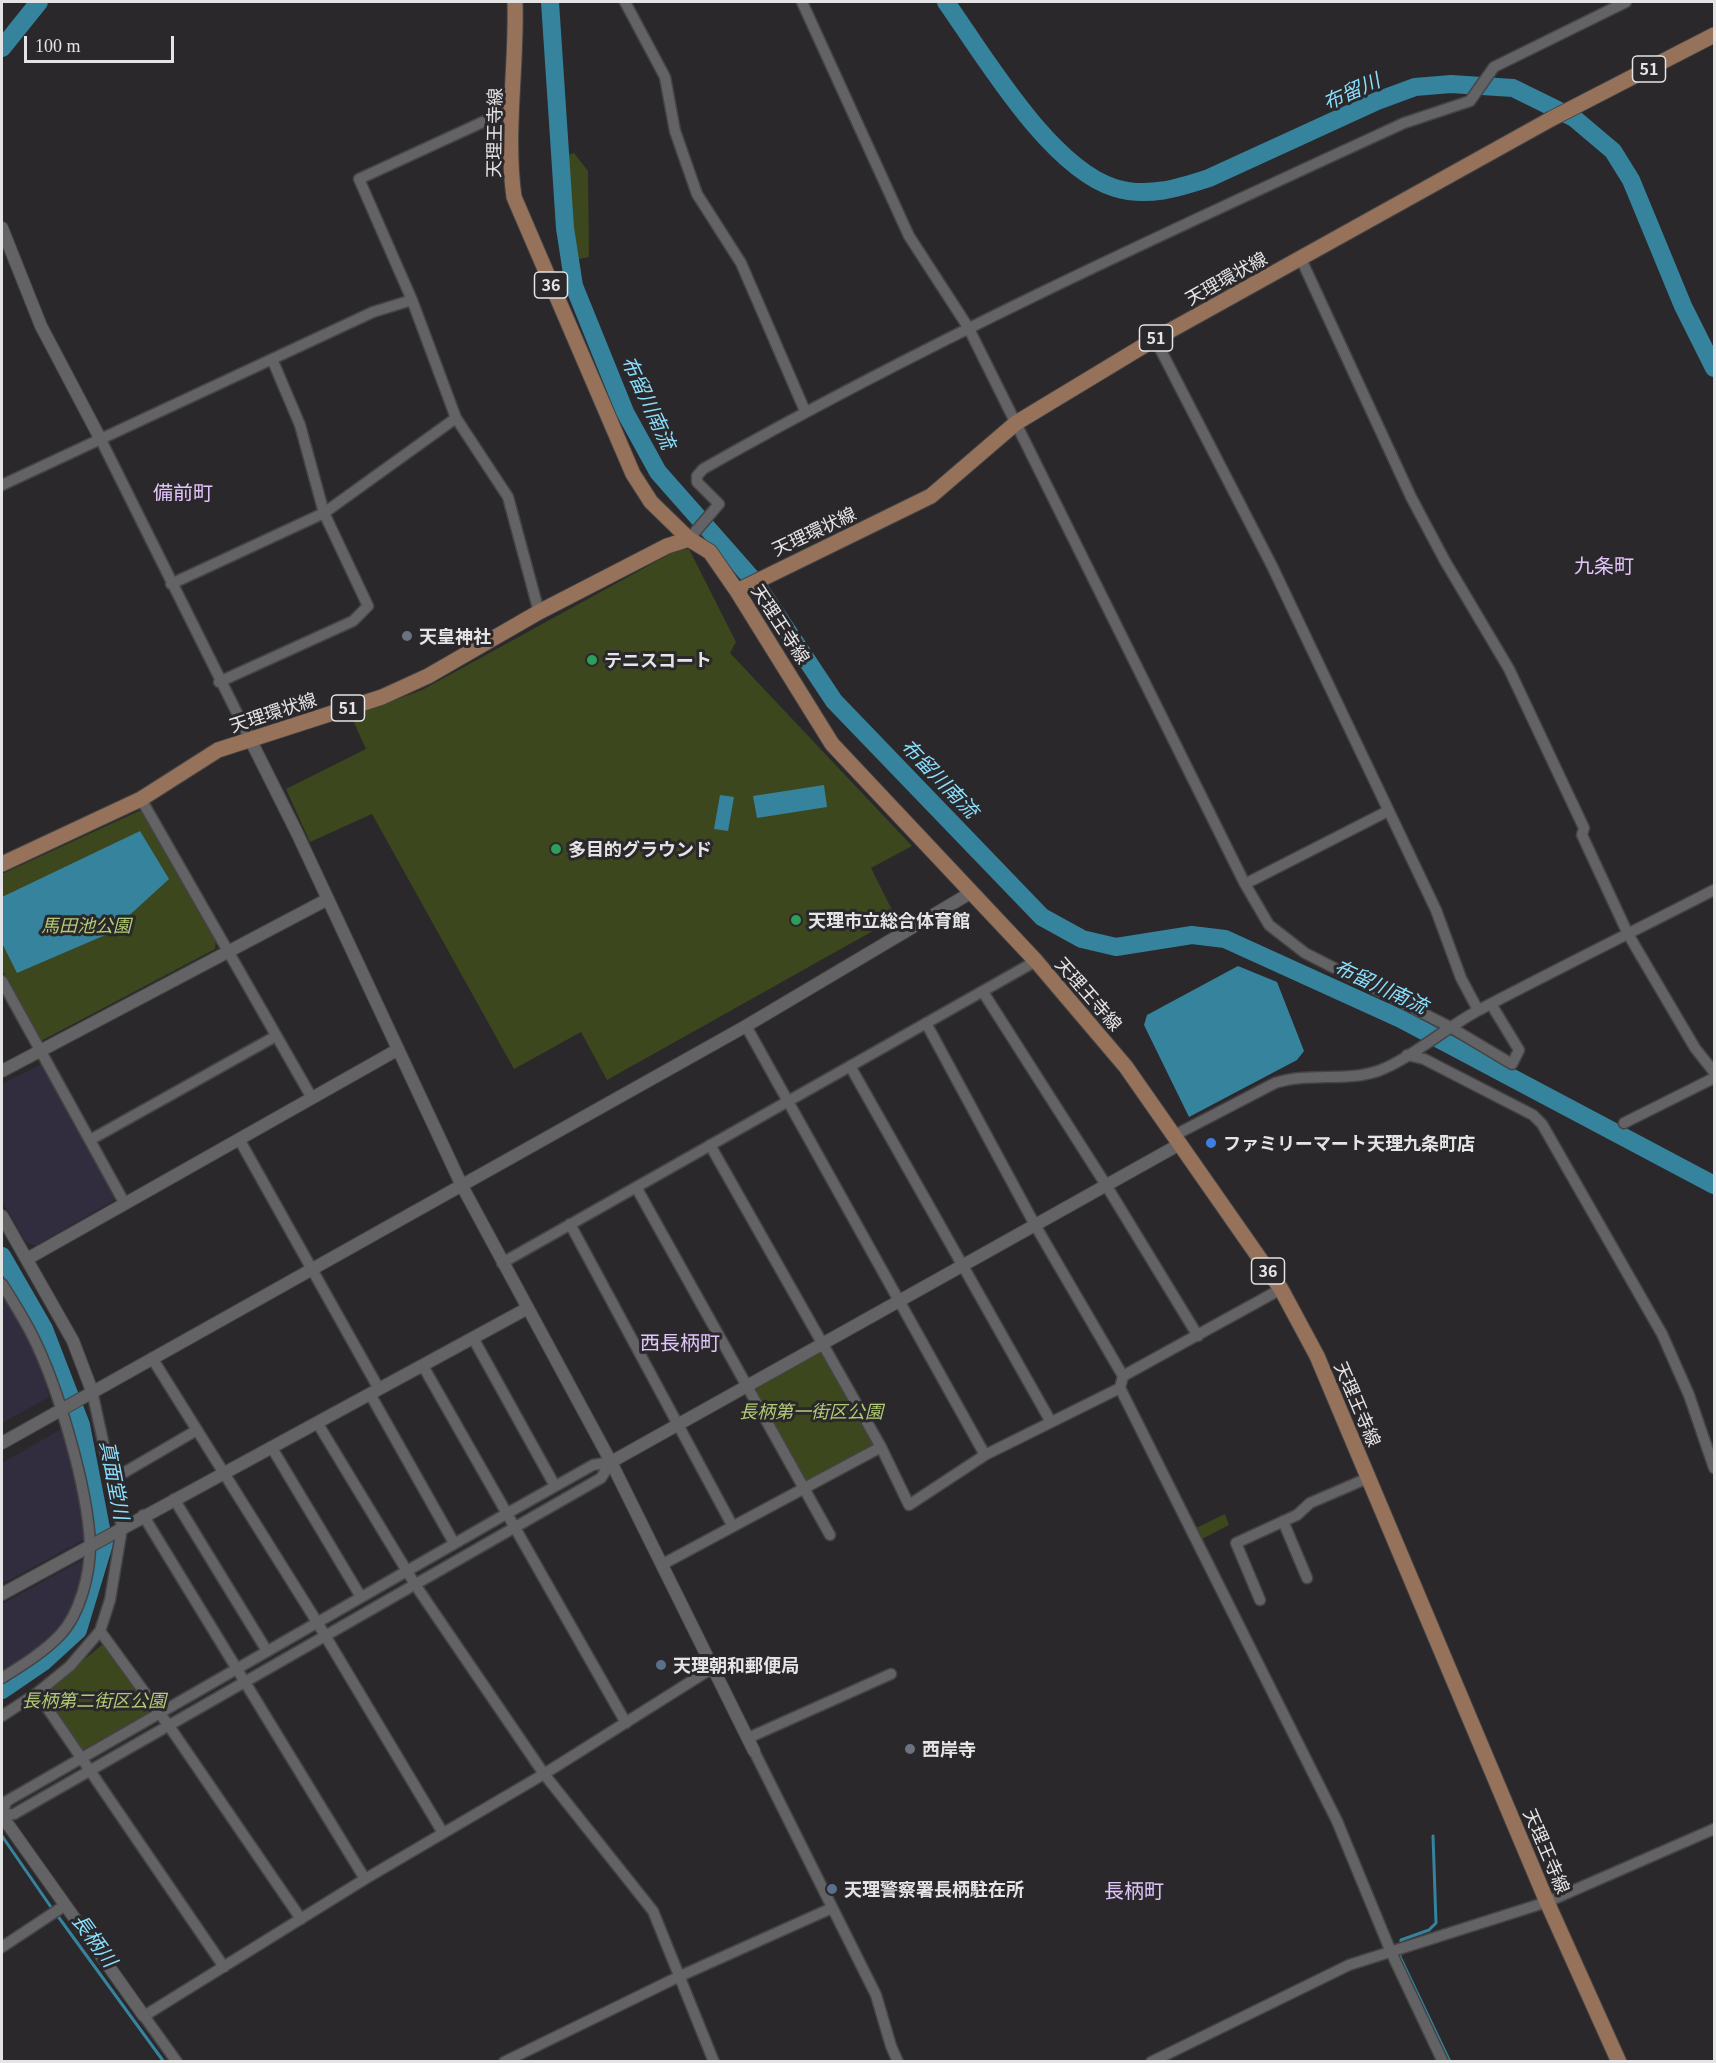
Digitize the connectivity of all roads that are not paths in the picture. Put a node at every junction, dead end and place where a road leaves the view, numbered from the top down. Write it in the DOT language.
graph roads {
  1 [pos="515,2"];
  2 [pos="625,2"];
  3 [pos="802,2"];
  4 [pos="1626,2"];
  5 [pos="1714,35"];
  6 [pos="511,109"];
  7 [pos="2,228"];
  8 [pos="1301,259"];
  9 [pos="412,300"];
  10 [pos="968,327"];
  11 [pos="1155,339"];
  12 [pos="272,360"];
  13 [pos="805,411"];
  14 [pos="456,418"];
  15 [pos="1016,423"];
  16 [pos="101,440"];
  17 [pos="2,485"];
  18 [pos="324,513"];
  19 [pos="691,536"];
  20 [pos="171,584"];
  21 [pos="740,589"];
  22 [pos="539,612"];
  23 [pos="219,682"];
  24 [pos="250,739"];
  25 [pos="141,799"];
  26 [pos="1388,811"];
  27 [pos="2,864"];
  28 [pos="1245,884"];
  29 [pos="1714,890"];
  30 [pos="972,892"];
  31 [pos="328,899"];
  32 [pos="1628,934"];
  33 [pos="228,952"];
  34 [pos="1036,962"];
  35 [pos="2,981"];
  36 [pos="983,992"];
  37 [pos="1491,1004"];
  38 [pos="1479,1010"];
  39 [pos="926,1023"];
  40 [pos="746,1026"];
  41 [pos="1447,1028"];
  42 [pos="276,1036"];
  43 [pos="40,1050"];
  44 [pos="397,1050"];
  45 [pos="1410,1053"];
  46 [pos="850,1066"];
  47 [pos="2,1071"];
  48 [pos="1714,1072"];
  49 [pos="1714,1078"];
  50 [pos="312,1098"];
  51 [pos="788,1101"];
  52 [pos="1624,1123"];
  53 [pos="239,1139"];
  54 [pos="1177,1139"];
  55 [pos="90,1140"];
  56 [pos="710,1145"];
  57 [pos="1106,1185"];
  58 [pos="462,1186"];
  59 [pos="636,1187"];
  60 [pos="125,1204"];
  61 [pos="2,1216"];
  62 [pos="570,1224"];
  63 [pos="1035,1225"];
  64 [pos="27,1259"];
  65 [pos="502,1263"];
  66 [pos="962,1265"];
  67 [pos="313,1267"];
  68 [pos="2,1284"];
  69 [pos="1281,1289"];
  70 [pos="898,1300"];
  71 [pos="528,1308"];
  72 [pos="1198,1336"];
  73 [pos="474,1338"];
  74 [pos="824,1345"];
  75 [pos="152,1358"];
  76 [pos="423,1366"];
  77 [pos="1123,1376"];
  78 [pos="747,1388"];
  79 [pos="1120,1388"];
  80 [pos="375,1391"];
  81 [pos="88,1394"];
  82 [pos="61,1409"];
  83 [pos="1051,1422"];
  84 [pos="318,1424"];
  85 [pos="678,1424"];
  86 [pos="197,1430"];
  87 [pos="2,1443"];
  88 [pos="881,1447"];
  89 [pos="272,1448"];
  90 [pos="985,1455"];
  91 [pos="611,1462"];
  92 [pos="1714,1468"];
  93 [pos="224,1472"];
  94 [pos="1368,1478"];
  95 [pos="113,1479"];
  96 [pos="555,1486"];
  97 [pos="803,1488"];
  98 [pos="174,1499"];
  99 [pos="506,1514"];
  100 [pos="143,1515"];
  101 [pos="1283,1521"];
  102 [pos="732,1525"];
  103 [pos="513,1528"];
  104 [pos="119,1529"];
  105 [pos="830,1534"];
  106 [pos="454,1543"];
  107 [pos="92,1544"];
  108 [pos="663,1564"];
  109 [pos="407,1570"];
  110 [pos="1307,1578"];
  111 [pos="416,1586"];
  112 [pos="2,1594"];
  113 [pos="361,1597"];
  114 [pos="1260,1600"];
  115 [pos="317,1622"];
  116 [pos="100,1631"];
  117 [pos="326,1638"];
  118 [pos="267,1651"];
  119 [pos="714,1667"];
  120 [pos="237,1668"];
  121 [pos="891,1674"];
  122 [pos="2,1678"];
  123 [pos="246,1682"];
  124 [pos="37,1693"];
  125 [pos="158,1712"];
  126 [pos="2,1716"];
  127 [pos="626,1723"];
  128 [pos="169,1726"];
  129 [pos="748,1738"];
  130 [pos="754,1751"];
  131 [pos="80,1757"];
  132 [pos="89,1772"];
  133 [pos="544,1774"];
  134 [pos="2,1814"];
  135 [pos="1714,1829"];
  136 [pos="443,1833"];
  137 [pos="365,1879"];
  138 [pos="1547,1902"];
  139 [pos="64,1906"];
  140 [pos="832,1908"];
  141 [pos="301,1920"];
  142 [pos="2,1947"];
  143 [pos="1391,1952"];
  144 [pos="224,1967"];
  145 [pos="678,1977"];
  146 [pos="144,2016"];
  147 [pos="177,2061"];
  148 [pos="504,2061"];
  149 [pos="714,2061"];
  150 [pos="898,2061"];
  151 [pos="1151,2061"];
  152 [pos="1443,2061"];
  153 [pos="1619,2061"];
  1 -- 6 [label="main road, 天理王寺線 / 36"];
  2 -- 13 [label="street"];
  3 -- 10 [label="street"];
  4 -- 10 [label="street"];
  5 -- 8 [label="main road, 天理環状線 / 51"];
  6 -- 9 [label="street"];
  6 -- 19 [label="main road, 天理王寺線 / 36"];
  7 -- 16 [label="street"];
  8 -- 11 [label="main road, 天理環状線 / 51"];
  8 -- 32 [label="street"];
  9 -- 12 [label="street"];
  9 -- 14 [label="street"];
  10 -- 13 [label="street"];
  10 -- 15 [label="street"];
  11 -- 15 [label="main road, 天理環状線 / 51"];
  11 -- 26 [label="street"];
  12 -- 16 [label="street"];
  12 -- 18 [label="street"];
  13 -- 19 [label="street"];
  14 -- 18 [label="street"];
  14 -- 22 [label="street"];
  15 -- 21 [label="main road, 天理環状線 / 51"];
  15 -- 28 [label="street"];
  16 -- 17 [label="street"];
  16 -- 20 [label="street"];
  18 -- 20 [label="street"];
  18 -- 23 [label="street"];
  19 -- 21 [label="main road, 天理王寺線 / 36"];
  19 -- 22 [label="main road, 天理環状線 / 51"];
  20 -- 23 [label="street"];
  21 -- 30 [label="main road, 天理王寺線 / 36"];
  22 -- 24 [label="main road, 天理環状線 / 51"];
  23 -- 24 [label="street"];
  24 -- 25 [label="main road, 天理環状線 / 51"];
  24 -- 31 [label="street"];
  25 -- 27 [label="main road, 天理環状線 / 51"];
  25 -- 33 [label="street"];
  26 -- 28 [label="street"];
  26 -- 38 [label="street"];
  28 -- 41 [label="street"];
  29 -- 32 [label="street"];
  30 -- 34 [label="main road, 天理王寺線 / 36"];
  30 -- 40 [label="street"];
  31 -- 33 [label="street"];
  31 -- 44 [label="street"];
  32 -- 37 [label="street"];
  32 -- 48 [label="street"];
  33 -- 42 [label="street"];
  33 -- 43 [label="street"];
  34 -- 36 [label="street"];
  34 -- 54 [label="main road, 天理王寺線 / 36"];
  35 -- 43 [label="street"];
  36 -- 39 [label="street"];
  36 -- 57 [label="street"];
  37 -- 38 [label="street"];
  37 -- 41 [label="street"];
  38 -- 41 [label="street"];
  39 -- 46 [label="street"];
  39 -- 63 [label="street"];
  40 -- 51 [label="street"];
  40 -- 58 [label="street"];
  41 -- 45 [label="street"];
  42 -- 50 [label="street"];
  42 -- 55 [label="street"];
  43 -- 47 [label="street"];
  43 -- 55 [label="street"];
  44 -- 50 [label="street"];
  44 -- 58 [label="street"];
  45 -- 54 [label="street"];
  45 -- 92 [label="street"];
  46 -- 51 [label="street"];
  46 -- 66 [label="street"];
  49 -- 52 [label="street"];
  50 -- 53 [label="street"];
  51 -- 56 [label="street"];
  51 -- 70 [label="street"];
  53 -- 60 [label="street"];
  53 -- 67 [label="street"];
  54 -- 57 [label="street"];
  54 -- 69 [label="main road, 天理王寺線 / 36"];
  55 -- 60 [label="street"];
  56 -- 59 [label="street"];
  56 -- 74 [label="street"];
  57 -- 63 [label="street"];
  57 -- 72 [label="street"];
  58 -- 65 [label="street"];
  58 -- 67 [label="street"];
  59 -- 62 [label="street"];
  59 -- 78 [label="street"];
  60 -- 64 [label="street"];
  61 -- 64 [label="street"];
  62 -- 65 [label="street"];
  62 -- 85 [label="street"];
  63 -- 66 [label="street"];
  63 -- 77 [label="street"];
  64 -- 81 [label="street"];
  65 -- 71 [label="street"];
  66 -- 70 [label="street"];
  66 -- 83 [label="street"];
  67 -- 75 [label="street"];
  67 -- 80 [label="street"];
  68 -- 82 [label="street"];
  69 -- 72 [label="street"];
  69 -- 94 [label="main road, 天理王寺線 / 36"];
  70 -- 74 [label="street"];
  70 -- 90 [label="street"];
  71 -- 73 [label="street"];
  71 -- 91 [label="street"];
  72 -- 77 [label="street"];
  73 -- 76 [label="street"];
  73 -- 96 [label="street"];
  74 -- 78 [label="street"];
  74 -- 88 [label="street"];
  75 -- 81 [label="street"];
  75 -- 86 [label="street"];
  76 -- 80 [label="street"];
  76 -- 99 [label="street"];
  77 -- 79 [label="street"];
  78 -- 85 [label="street"];
  78 -- 97 [label="street"];
  79 -- 83 [label="street"];
  79 -- 143 [label="street"];
  80 -- 84 [label="street"];
  80 -- 106 [label="street"];
  81 -- 82 [label="street"];
  81 -- 95 [label="street"];
  82 -- 87 [label="street"];
  82 -- 107 [label="street"];
  83 -- 90 [label="street"];
  84 -- 89 [label="street"];
  84 -- 109 [label="street"];
  85 -- 91 [label="street"];
  85 -- 102 [label="street"];
  86 -- 93 [label="street"];
  86 -- 95 [label="street"];
  88 -- 90 [label="street"];
  88 -- 97 [label="street"];
  89 -- 93 [label="street"];
  89 -- 113 [label="street"];
  91 -- 96 [label="street"];
  91 -- 103 [label="street"];
  91 -- 108 [label="street"];
  93 -- 98 [label="street"];
  93 -- 115 [label="street"];
  94 -- 101 [label="street"];
  94 -- 138 [label="main road, 天理王寺線 / 36"];
  95 -- 104 [label="street"];
  96 -- 99 [label="street"];
  97 -- 102 [label="street"];
  97 -- 105 [label="street"];
  98 -- 100 [label="street"];
  98 -- 118 [label="street"];
  99 -- 103 [label="street"];
  99 -- 106 [label="street"];
  100 -- 104 [label="street"];
  100 -- 120 [label="street"];
  101 -- 110 [label="street"];
  101 -- 114 [label="street"];
  102 -- 108 [label="street"];
  103 -- 111 [label="street"];
  103 -- 127 [label="street"];
  104 -- 107 [label="street"];
  104 -- 116 [label="street"];
  106 -- 109 [label="street"];
  107 -- 112 [label="street"];
  107 -- 122 [label="street"];
  108 -- 119 [label="street"];
  109 -- 111 [label="street"];
  109 -- 113 [label="street"];
  111 -- 117 [label="street"];
  111 -- 133 [label="street"];
  113 -- 115 [label="street"];
  115 -- 117 [label="street"];
  115 -- 118 [label="street"];
  116 -- 124 [label="street"];
  116 -- 125 [label="street"];
  117 -- 123 [label="street"];
  117 -- 136 [label="street"];
  118 -- 120 [label="street"];
  119 -- 127 [label="street"];
  119 -- 129 [label="street"];
  120 -- 123 [label="street"];
  120 -- 125 [label="street"];
  121 -- 129 [label="street"];
  123 -- 128 [label="street"];
  123 -- 137 [label="street"];
  124 -- 126 [label="street"];
  124 -- 131 [label="street"];
  125 -- 128 [label="street"];
  125 -- 131 [label="street"];
  127 -- 133 [label="street"];
  128 -- 132 [label="street"];
  128 -- 141 [label="street"];
  129 -- 130 [label="street"];
  130 -- 140 [label="street"];
  131 -- 132 [label="street"];
  131 -- 134 [label="street"];
  132 -- 134 [label="street"];
  132 -- 144 [label="street"];
  133 -- 136 [label="street"];
  133 -- 145 [label="street"];
  134 -- 139 [label="street"];
  135 -- 138 [label="street"];
  136 -- 137 [label="street"];
  137 -- 141 [label="street"];
  138 -- 143 [label="street"];
  138 -- 153 [label="main road, 天理王寺線 / 36"];
  139 -- 142 [label="street"];
  139 -- 146 [label="street"];
  140 -- 145 [label="street"];
  140 -- 150 [label="street"];
  141 -- 144 [label="street"];
  143 -- 151 [label="street"];
  143 -- 152 [label="street"];
  144 -- 146 [label="street"];
  145 -- 148 [label="street"];
  145 -- 149 [label="street"];
  146 -- 147 [label="street"];
}
